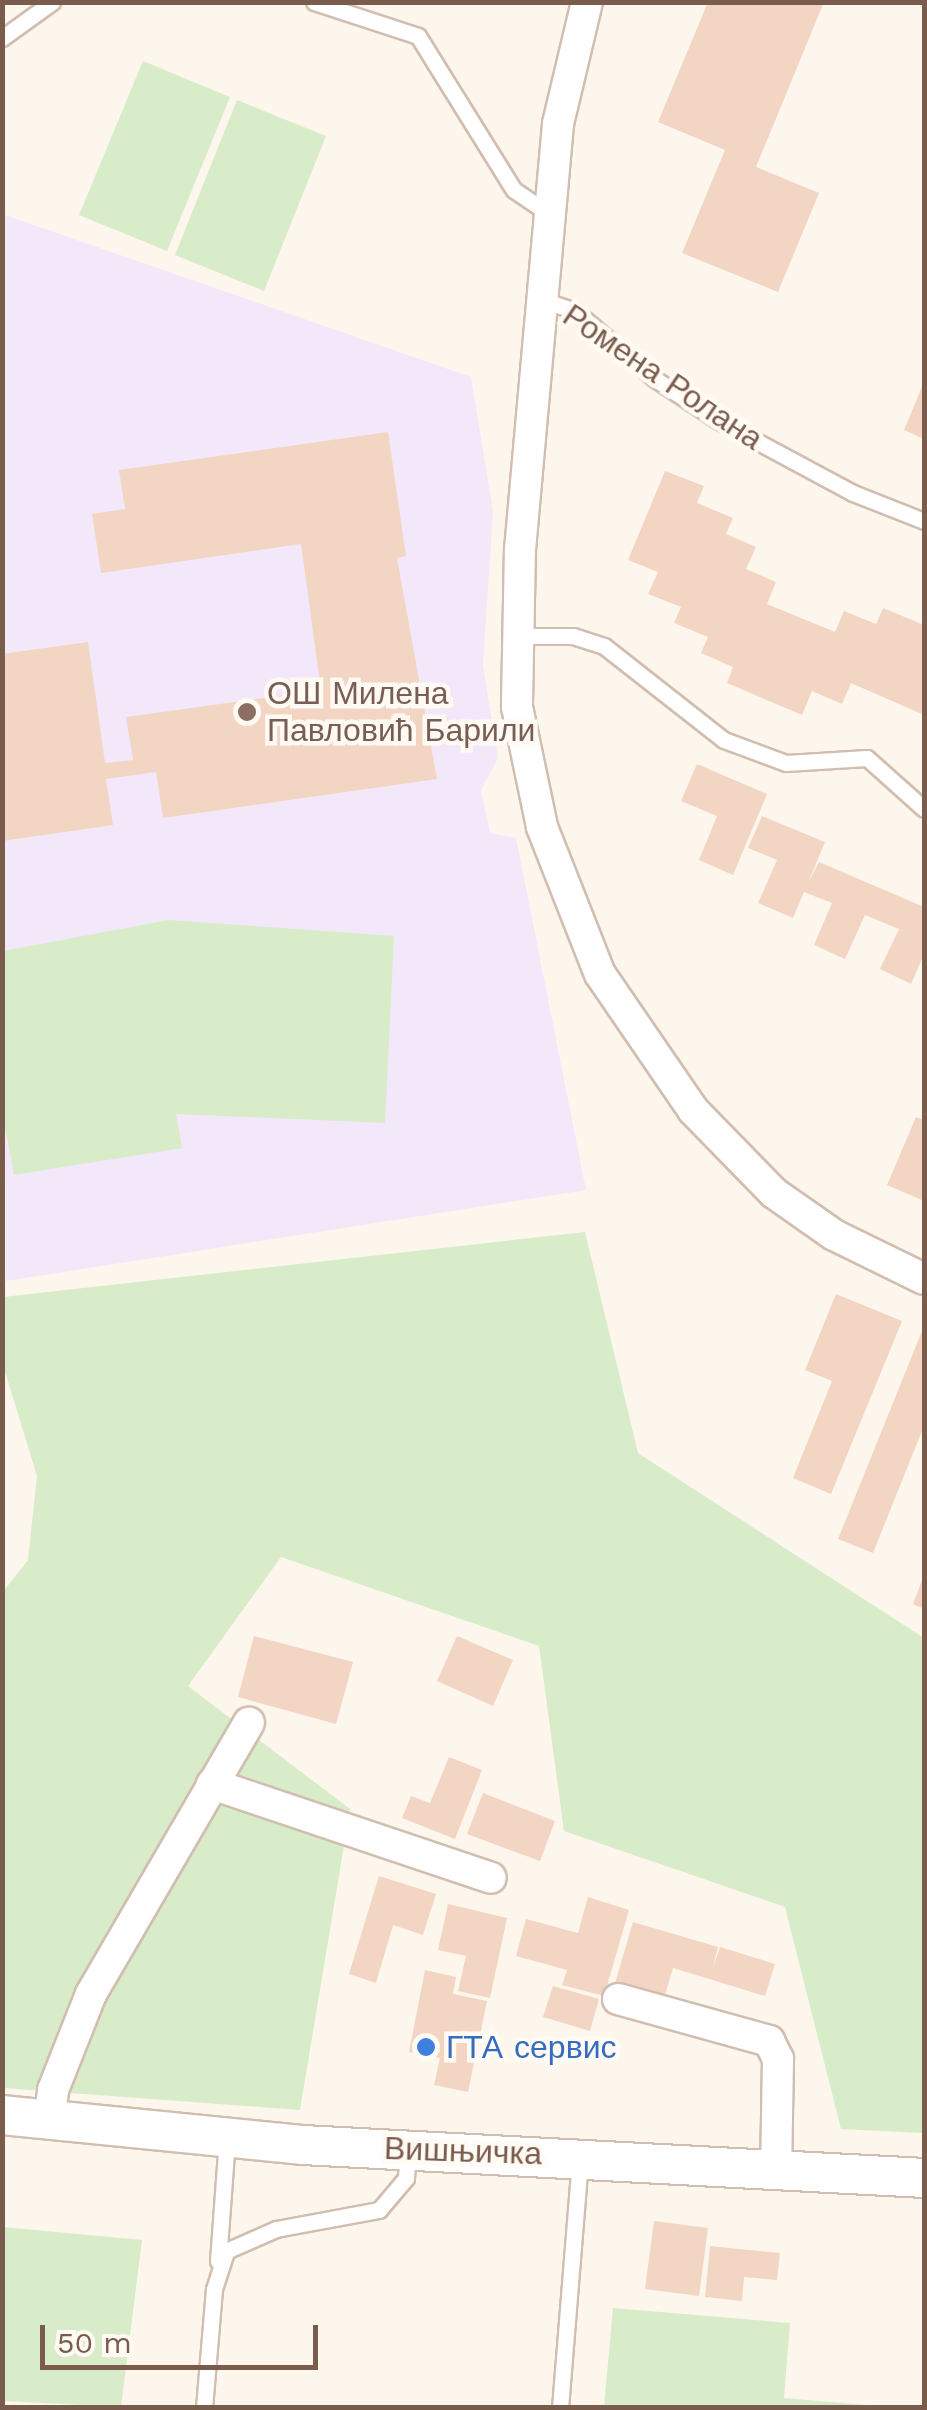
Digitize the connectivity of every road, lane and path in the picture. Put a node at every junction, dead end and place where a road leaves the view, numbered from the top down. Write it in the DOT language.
graph roads {
  1 [pos="52,2"];
  2 [pos="314,2"];
  3 [pos="587,2"];
  4 [pos="2,38"];
  5 [pos="548,213"];
  6 [pos="542,300"];
  7 [pos="924,521"];
  8 [pos="516,636"];
  9 [pos="924,809"];
  10 [pos="924,1279"];
  11 [pos="249,1723"];
  12 [pos="212,1784"];
  13 [pos="491,1878"];
  14 [pos="618,1999"];
  15 [pos="2,2116"];
  16 [pos="48,2120"];
  17 [pos="227,2138"];
  18 [pos="408,2148"];
  19 [pos="580,2156"];
  20 [pos="776,2170"];
  21 [pos="924,2178"];
  22 [pos="217,2270"];
  23 [pos="204,2408"];
  24 [pos="560,2408"];
  1 -- 4 [label="lane"];
  2 -- 5 [label="lane"];
  3 -- 5 [label="street"];
  5 -- 6 [label="street"];
  6 -- 7 [label="lane, Ромена Ролана"];
  6 -- 8 [label="street, Ромена Ролана"];
  8 -- 9 [label="lane"];
  8 -- 10 [label="street, Ромена Ролана"];
  11 -- 12 [label="street"];
  12 -- 13 [label="street"];
  12 -- 16 [label="street"];
  14 -- 20 [label="street"];
  15 -- 16 [label="street, Вишњичка"];
  16 -- 17 [label="street, Вишњичка"];
  17 -- 18 [label="street, Вишњичка"];
  17 -- 22 [label="lane"];
  18 -- 19 [label="street, Вишњичка"];
  18 -- 22 [label="lane"];
  19 -- 20 [label="street, Вишњичка"];
  19 -- 24 [label="lane"];
  20 -- 21 [label="street, Вишњичка"];
  22 -- 23 [label="lane"];
}
